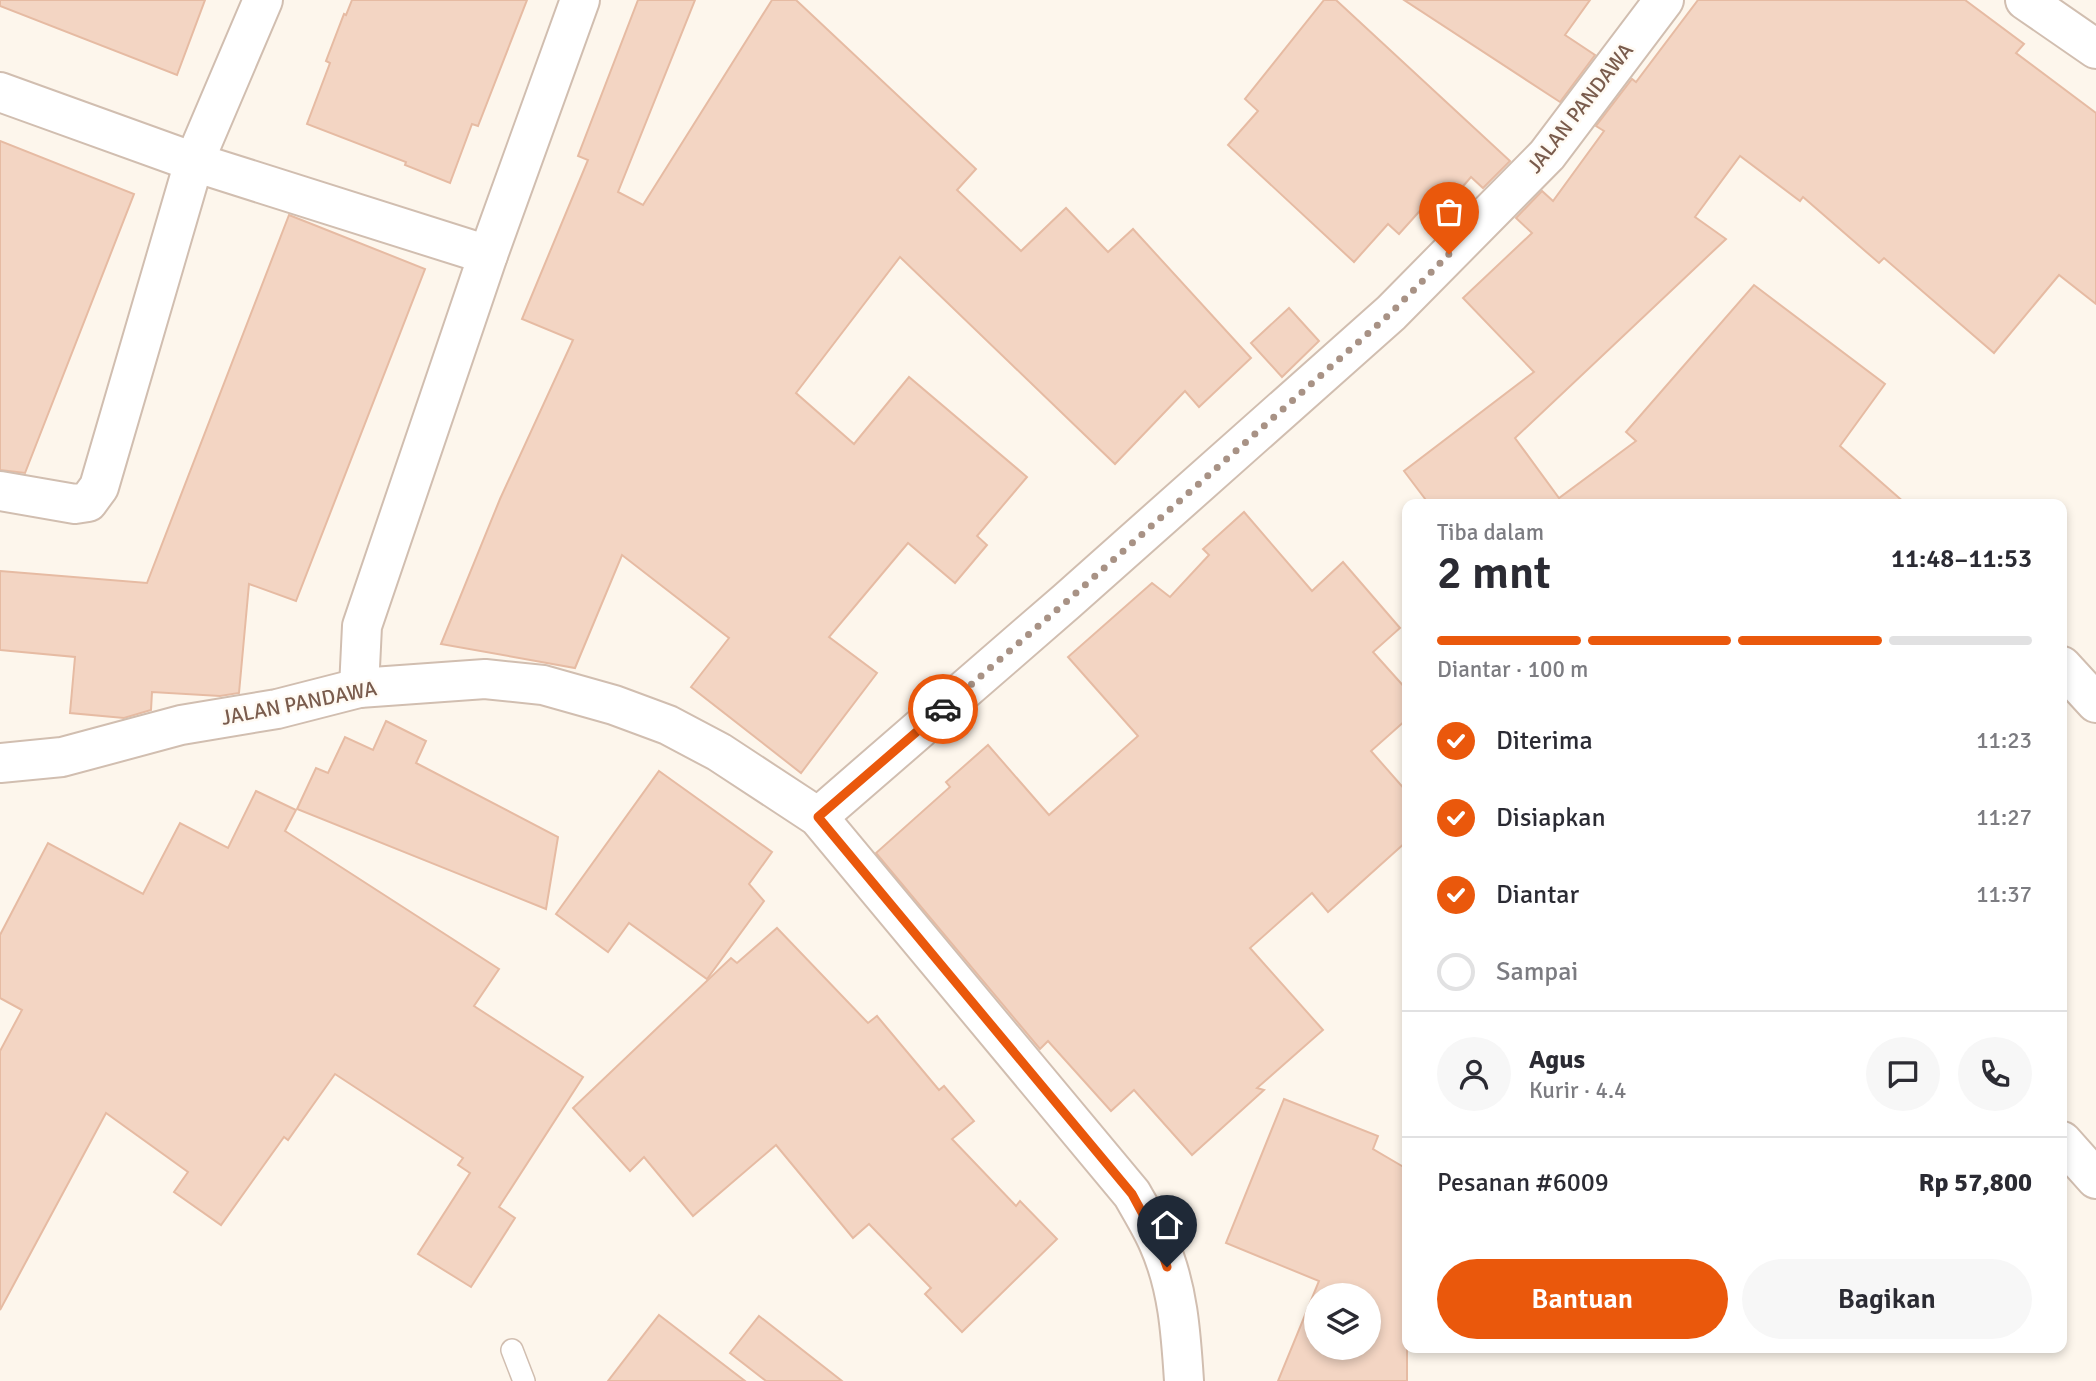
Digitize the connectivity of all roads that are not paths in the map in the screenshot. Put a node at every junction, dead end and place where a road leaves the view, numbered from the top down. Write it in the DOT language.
graph roads {
  1 [pos="264,0"];
  2 [pos="580,0"];
  3 [pos="1664,0"];
  4 [pos="2025,0"];
  5 [pos="2096,49"];
  6 [pos="0,92"];
  7 [pos="194,162"];
  8 [pos="488,255"];
  9 [pos="0,491"];
  10 [pos="2067,671"];
  11 [pos="359,688"];
  12 [pos="2096,703"];
  13 [pos="0,763"];
  14 [pos="818,817"];
  15 [pos="2067,1146"];
  16 [pos="2096,1179"];
  17 [pos="512,1350"];
  18 [pos="524,1381"];
  19 [pos="1184,1381"];
  1 -- 7 [label="street"];
  2 -- 8 [label="street"];
  3 -- 14 [label="street, JALAN PANDAWA"];
  4 -- 5 [label="street"];
  6 -- 7 [label="street"];
  7 -- 8 [label="street"];
  7 -- 9 [label="street"];
  8 -- 11 [label="street"];
  10 -- 12 [label="street"];
  11 -- 13 [label="street, JALAN PANDAWA"];
  11 -- 14 [label="street, JALAN PANDAWA"];
  14 -- 19 [label="street"];
  15 -- 16 [label="street"];
  17 -- 18 [label="lane"];
}
